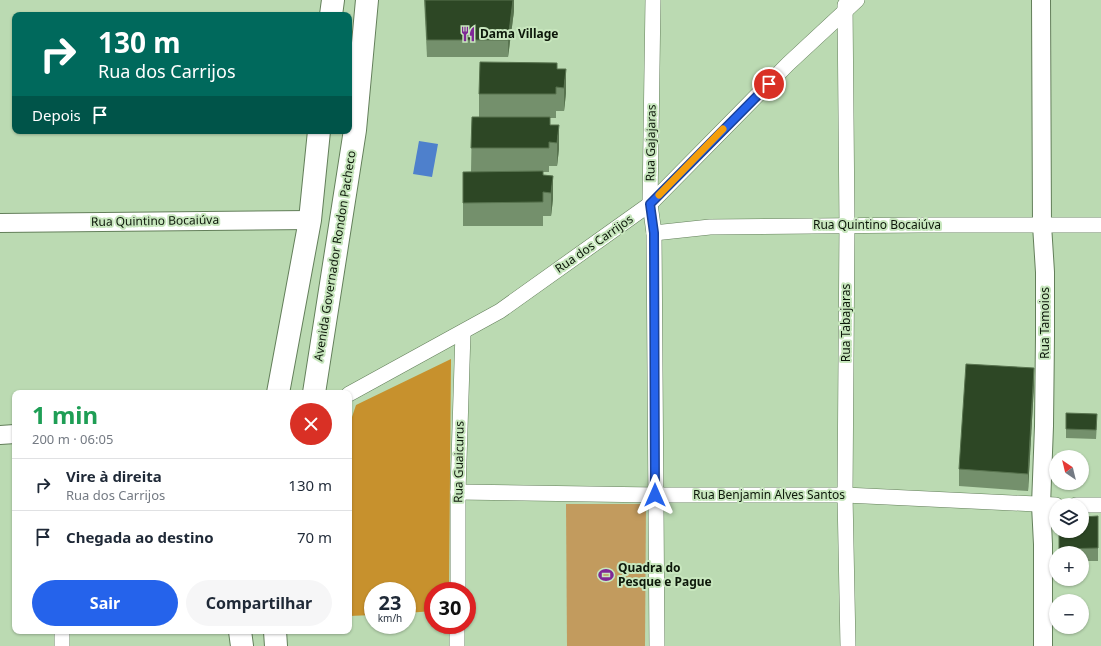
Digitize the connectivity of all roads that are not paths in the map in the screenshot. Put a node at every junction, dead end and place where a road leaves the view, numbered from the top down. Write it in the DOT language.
graph roads {
  1 [pos="333,0"];
  2 [pos="367,0"];
  3 [pos="653,0"];
  4 [pos="857,0"];
  5 [pos="1041,0"];
  6 [pos="845,6"];
  7 [pos="331,12"];
  8 [pos="319,134"];
  9 [pos="650,204"];
  10 [pos="310,220"];
  11 [pos="0,223"];
  12 [pos="847,225"];
  13 [pos="1042,225"];
  14 [pos="1101,225"];
  15 [pos="654,233"];
  16 [pos="463,332"];
  17 [pos="279,390"];
  18 [pos="314,390"];
  19 [pos="352,392"];
  20 [pos="12,434"];
  21 [pos="0,435"];
  22 [pos="458,492"];
  23 [pos="655,495"];
  24 [pos="846,495"];
  25 [pos="1089,504"];
  26 [pos="1101,504"];
  27 [pos="1049,505"];
  28 [pos="458,582"];
  29 [pos="62,634"];
  30 [pos="240,634"];
  31 [pos="276,634"];
  32 [pos="457,634"];
  33 [pos="62,646"];
  34 [pos="242,646"];
  35 [pos="276,646"];
  36 [pos="457,646"];
  37 [pos="657,646"];
  38 [pos="848,646"];
  39 [pos="1043,646"];
  1 -- 7 [label="main road"];
  2 -- 18 [label="main road, Avenida Governador Rondon Pacheco"];
  3 -- 9 [label="street, Rua Gajajaras"];
  4 -- 6 [label="street, Rua dos Carrijos"];
  5 -- 13 [label="street, Rua Tamoios"];
  6 -- 9 [label="street, Rua dos Carrijos"];
  6 -- 12 [label="street, Rua Tabajaras"];
  8 -- 10 [label="main road"];
  9 -- 15 [label="street, Rua Gajajaras"];
  9 -- 16 [label="street, Rua dos Carrijos"];
  10 -- 11 [label="street, Rua Quintino Bocaiúva"];
  10 -- 17 [label="main road"];
  12 -- 13 [label="street, Rua Quintino Bocaiúva"];
  12 -- 15 [label="street, Rua Quintino Bocaiúva"];
  12 -- 24 [label="street, Rua Tabajaras"];
  13 -- 14 [label="street, Rua Quintino Bocaiúva"];
  13 -- 27 [label="street, Rua Tamoios"];
  15 -- 23 [label="street, Rua Gajajaras"];
  16 -- 19 [label="street, Rua dos Carrijos"];
  16 -- 22 [label="street, Rua Guaicurus"];
  20 -- 21 [label="street"];
  22 -- 23 [label="street, Rua Benjamin Alves Santos"];
  22 -- 28 [label="street, Rua Guaicurus"];
  23 -- 24 [label="street, Rua Benjamin Alves Santos"];
  23 -- 37 [label="street, Rua Gajajaras"];
  24 -- 27 [label="street, Rua Benjamin Alves Santos"];
  24 -- 38 [label="street, Rua Tabajaras"];
  25 -- 26 [label="street"];
  27 -- 39 [label="street, Rua Tamoios"];
  29 -- 33 [label="street"];
  30 -- 34 [label="main road"];
  31 -- 35 [label="main road"];
  32 -- 36 [label="street"];
}
